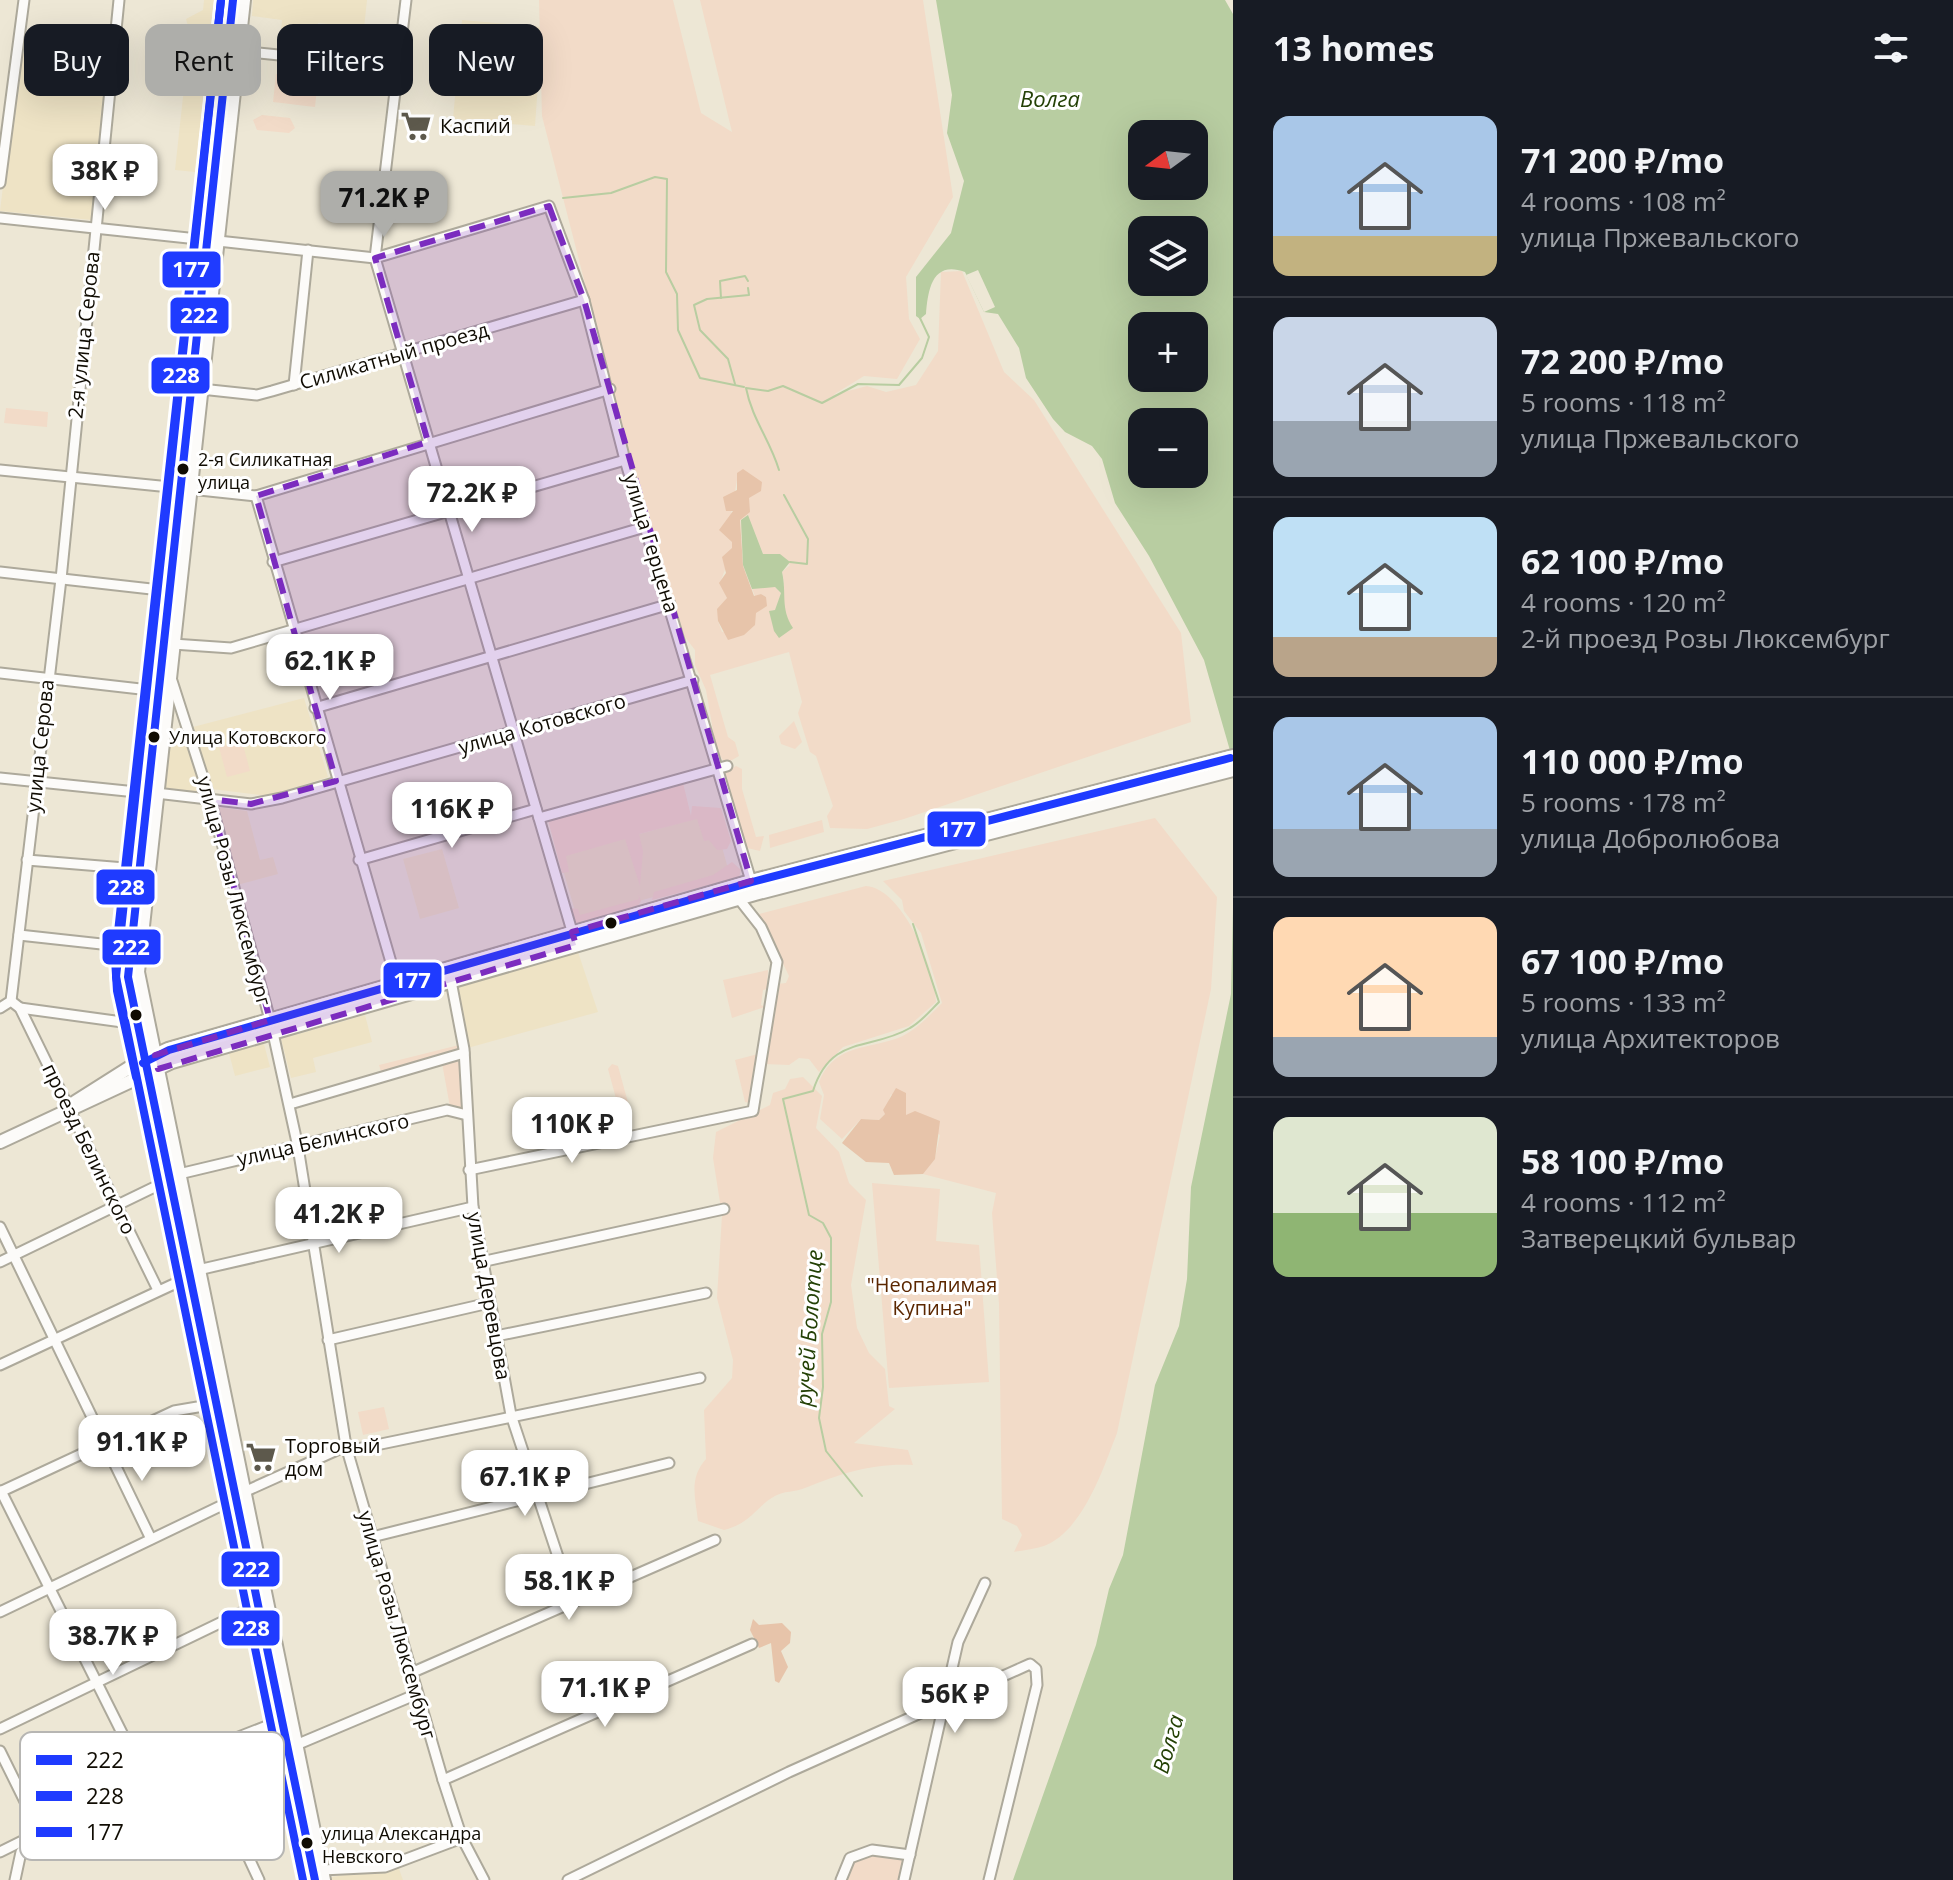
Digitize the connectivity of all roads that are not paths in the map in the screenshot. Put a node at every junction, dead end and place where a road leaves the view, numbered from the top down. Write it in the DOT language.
graph roads {
  1 [pos="24,0"];
  2 [pos="119,0"];
  3 [pos="233,0"];
  4 [pos="244,0"];
  5 [pos="406,0"];
  6 [pos="242,24"];
  7 [pos="403,24"];
  8 [pos="233,96"];
  9 [pos="395,96"];
  10 [pos="0,183"];
  11 [pos="0,218"];
  12 [pos="95,228"];
  13 [pos="213,240"];
  14 [pos="308,250"];
  15 [pos="375,258"];
  16 [pos="584,300"];
  17 [pos="402,353"];
  18 [pos="294,385"];
  19 [pos="201,389"];
  20 [pos="610,389"];
  21 [pos="428,442"];
  22 [pos="625,460"];
  23 [pos="0,470"];
  24 [pos="69,478"];
  25 [pos="185,488"];
  26 [pos="256,496"];
  27 [pos="448,511"];
  28 [pos="645,527"];
  29 [pos="273,562"];
  30 [pos="0,572"];
  31 [pos="61,579"];
  32 [pos="468,579"];
  33 [pos="169,591"];
  34 [pos="670,604"];
  35 [pos="293,631"];
  36 [pos="173,644"];
  37 [pos="491,656"];
  38 [pos="165,671"];
  39 [pos="0,673"];
  40 [pos="47,678"];
  41 [pos="693,680"];
  42 [pos="158,691"];
  43 [pos="315,708"];
  44 [pos="514,733"];
  45 [pos="1233,756"];
  46 [pos="722,767"];
  47 [pos="1233,770"];
  48 [pos="0,778"];
  49 [pos="36,781"];
  50 [pos="336,781"];
  51 [pos="1130,791"];
  52 [pos="151,793"];
  53 [pos="210,799"];
  54 [pos="537,813"];
  55 [pos="27,860"];
  56 [pos="359,860"];
  57 [pos="137,869"];
  58 [pos="751,881"];
  59 [pos="739,899"];
  60 [pos="19,935"];
  61 [pos="574,939"];
  62 [pos="129,947"];
  63 [pos="451,981"];
  64 [pos="397,983"];
  65 [pos="16,1004"];
  66 [pos="0,1008"];
  67 [pos="137,1024"];
  68 [pos="271,1026"];
  69 [pos="464,1053"];
  70 [pos="150,1057"];
  71 [pos="153,1072"];
  72 [pos="290,1104"];
  73 [pos="69,1107"];
  74 [pos="467,1115"];
  75 [pos="0,1142"];
  76 [pos="298,1147"];
  77 [pos="469,1170"];
  78 [pos="174,1177"];
  79 [pos="115,1205"];
  80 [pos="473,1207"];
  81 [pos="724,1209"];
  82 [pos="0,1227"];
  83 [pos="314,1244"];
  84 [pos="13,1256"];
  85 [pos="0,1262"];
  86 [pos="481,1262"];
  87 [pos="194,1273"];
  88 [pos="158,1290"];
  89 [pos="706,1293"];
  90 [pos="489,1303"];
  91 [pos="496,1336"];
  92 [pos="52,1339"];
  93 [pos="328,1340"];
  94 [pos="0,1365"];
  95 [pos="700,1378"];
  96 [pos="215,1404"];
  97 [pos="511,1415"];
  98 [pos="103,1443"];
  99 [pos="346,1449"];
  100 [pos="669,1463"];
  101 [pos="1,1492"];
  102 [pos="240,1496"];
  103 [pos="538,1497"];
  104 [pos="372,1537"];
  105 [pos="151,1539"];
  106 [pos="715,1540"];
  107 [pos="985,1583"];
  108 [pos="51,1589"];
  109 [pos="573,1602"];
  110 [pos="257,1605"];
  111 [pos="0,1612"];
  112 [pos="752,1644"];
  113 [pos="411,1673"];
  114 [pos="97,1682"];
  115 [pos="417,1694"];
  116 [pos="947,1699"];
  117 [pos="282,1720"];
  118 [pos="0,1729"];
  119 [pos="293,1729"];
  120 [pos="122,1732"];
  121 [pos="251,1732"];
  122 [pos="296,1745"];
  123 [pos="0,1751"];
  124 [pos="443,1780"];
  125 [pos="20,1792"];
  126 [pos="462,1838"];
  127 [pos="20,1842"];
  128 [pos="0,1852"];
  129 [pos="910,1855"];
  130 [pos="20,1857"];
  131 [pos="250,1860"];
  132 [pos="317,1878"];
  133 [pos="15,1880"];
  134 [pos="259,1880"];
  135 [pos="484,1880"];
  136 [pos="568,1880"];
  137 [pos="841,1880"];
  138 [pos="904,1880"];
  139 [pos="989,1880"];
  1 -- 10 [label="street"];
  2 -- 12 [label="street, 2-я улица Серова"];
  3 -- 13 [label="main road"];
  4 -- 6 [label="main road"];
  5 -- 7 [label="street"];
  8 -- 13 [label="main road"];
  9 -- 15 [label="street"];
  11 -- 12 [label="street"];
  12 -- 13 [label="street"];
  12 -- 24 [label="street, 2-я улица Серова"];
  13 -- 14 [label="street"];
  13 -- 19 [label="main road"];
  13 -- 25 [label="main road"];
  14 -- 15 [label="street"];
  14 -- 18 [label="street"];
  15 -- 16 [label="street, улица Герцена"];
  15 -- 17 [label="street"];
  16 -- 17 [label="street, Силикатный проезд"];
  16 -- 20 [label="street, улица Герцена"];
  17 -- 18 [label="street, Силикатный проезд"];
  17 -- 21 [label="street"];
  18 -- 19 [label="street, Силикатный проезд"];
  19 -- 25 [label="main road"];
  20 -- 21 [label="street"];
  20 -- 22 [label="street, улица Герцена"];
  21 -- 26 [label="street"];
  21 -- 27 [label="street"];
  22 -- 27 [label="street"];
  22 -- 28 [label="street, улица Герцена"];
  23 -- 24 [label="street"];
  24 -- 25 [label="street"];
  24 -- 31 [label="street, улица Серова"];
  25 -- 26 [label="street"];
  25 -- 33 [label="main road"];
  25 -- 36 [label="main road"];
  26 -- 29 [label="street"];
  27 -- 29 [label="street"];
  27 -- 32 [label="street"];
  28 -- 32 [label="street"];
  28 -- 34 [label="street, улица Герцена"];
  29 -- 35 [label="street"];
  30 -- 31 [label="street"];
  31 -- 33 [label="street"];
  31 -- 40 [label="street, улица Серова"];
  32 -- 35 [label="street"];
  32 -- 37 [label="street"];
  33 -- 38 [label="main road"];
  34 -- 37 [label="street"];
  34 -- 41 [label="street, улица Герцена"];
  35 -- 36 [label="street"];
  35 -- 43 [label="street"];
  36 -- 38 [label="main road"];
  37 -- 43 [label="street"];
  37 -- 44 [label="street"];
  38 -- 42 [label="main road"];
  38 -- 52 [label="main road"];
  38 -- 53 [label="street, улица Розы Люксембург"];
  39 -- 40 [label="street"];
  40 -- 42 [label="street"];
  40 -- 49 [label="street, улица Серова"];
  41 -- 44 [label="street, улица Котовского"];
  41 -- 46 [label="street, улица Герцена"];
  42 -- 52 [label="main road"];
  43 -- 50 [label="street"];
  44 -- 50 [label="street, улица Котовского"];
  44 -- 54 [label="street"];
  45 -- 51 [label="main road"];
  46 -- 54 [label="street"];
  46 -- 58 [label="street, улица Герцена"];
  47 -- 51 [label="main road"];
  48 -- 49 [label="street, улица Котовского"];
  49 -- 52 [label="street, улица Котовского"];
  49 -- 55 [label="street, улица Серова"];
  50 -- 53 [label="street, улица Котовского"];
  50 -- 56 [label="street"];
  51 -- 58 [label="main road"];
  51 -- 59 [label="main road"];
  52 -- 53 [label="street, улица Котовского"];
  52 -- 57 [label="main road"];
  52 -- 70 [label="main road"];
  53 -- 68 [label="street, улица Розы Люксембург"];
  54 -- 56 [label="street"];
  54 -- 61 [label="street"];
  55 -- 57 [label="street"];
  55 -- 60 [label="street, улица Серова"];
  56 -- 64 [label="street"];
  57 -- 62 [label="main road"];
  58 -- 61 [label="main road"];
  59 -- 61 [label="main road"];
  59 -- 77 [label="street"];
  60 -- 62 [label="street"];
  60 -- 65 [label="street, улица Серова"];
  61 -- 63 [label="main road"];
  61 -- 64 [label="main road"];
  62 -- 67 [label="main road"];
  63 -- 68 [label="main road"];
  63 -- 69 [label="street, улица Деревцова"];
  64 -- 68 [label="main road"];
  65 -- 66 [label="street"];
  65 -- 67 [label="street"];
  65 -- 73 [label="street, проезд Белинского"];
  67 -- 70 [label="main road"];
  68 -- 70 [label="main road"];
  68 -- 71 [label="main road"];
  68 -- 72 [label="street, улица Розы Люксембург"];
  69 -- 72 [label="street"];
  69 -- 74 [label="street, улица Деревцова"];
  70 -- 71 [label="main road"];
  70 -- 73 [label="main road"];
  71 -- 73 [label="main road"];
  71 -- 78 [label="main road"];
  72 -- 76 [label="street, улица Розы Люксембург"];
  73 -- 75 [label="main road"];
  73 -- 79 [label="street, проезд Белинского"];
  74 -- 76 [label="street, улица Белинского"];
  74 -- 77 [label="street, улица Деревцова"];
  76 -- 78 [label="street, улица Белинского"];
  76 -- 83 [label="street, улица Розы Люксембург"];
  77 -- 80 [label="street, улица Деревцова"];
  78 -- 79 [label="street, улица Белинского"];
  78 -- 87 [label="main road"];
  78 -- 87 [label="main road"];
  79 -- 84 [label="street, улица Белинского"];
  79 -- 88 [label="street, проезд Белинского"];
  80 -- 83 [label="street"];
  80 -- 86 [label="street, улица Деревцова"];
  81 -- 86 [label="street"];
  82 -- 84 [label="street"];
  83 -- 87 [label="street"];
  83 -- 93 [label="street, улица Розы Люксембург"];
  84 -- 85 [label="street, улица Белинского"];
  84 -- 92 [label="street"];
  86 -- 90 [label="street, улица Деревцова"];
  87 -- 88 [label="street"];
  87 -- 96 [label="main road"];
  87 -- 102 [label="main road"];
  88 -- 92 [label="street"];
  89 -- 91 [label="street"];
  90 -- 91 [label="street, улица Деревцова"];
  90 -- 93 [label="street"];
  91 -- 97 [label="street, улица Деревцова"];
  92 -- 94 [label="street"];
  92 -- 98 [label="street"];
  93 -- 99 [label="street, улица Розы Люксембург"];
  95 -- 97 [label="street"];
  96 -- 98 [label="street"];
  96 -- 102 [label="main road"];
  97 -- 99 [label="street"];
  97 -- 103 [label="street, улица Деревцова"];
  98 -- 101 [label="street"];
  98 -- 105 [label="street"];
  99 -- 102 [label="street"];
  99 -- 104 [label="street, улица Розы Люксембург"];
  100 -- 103 [label="street"];
  101 -- 108 [label="street"];
  102 -- 105 [label="street"];
  102 -- 110 [label="main road"];
  102 -- 119 [label="main road"];
  103 -- 104 [label="street"];
  103 -- 109 [label="street, улица Деревцова"];
  104 -- 113 [label="street, улица Розы Люксембург"];
  105 -- 108 [label="street"];
  106 -- 109 [label="street"];
  107 -- 116 [label="street"];
  108 -- 111 [label="street"];
  108 -- 114 [label="street"];
  109 -- 113 [label="street"];
  110 -- 114 [label="street"];
  110 -- 117 [label="main road"];
  112 -- 124 [label="street"];
  113 -- 115 [label="street, улица Розы Люксембург"];
  114 -- 118 [label="street"];
  114 -- 120 [label="street"];
  115 -- 122 [label="street"];
  115 -- 124 [label="street, улица Розы Люксембург"];
  116 -- 129 [label="street"];
  116 -- 136 [label="street"];
  116 -- 139 [label="street"];
  117 -- 119 [label="main road"];
  117 -- 121 [label="street"];
  117 -- 132 [label="main road"];
  119 -- 122 [label="main road"];
  122 -- 132 [label="main road"];
  123 -- 125 [label="street"];
  124 -- 126 [label="street, улица Розы Люксембург"];
  126 -- 132 [label="street"];
  126 -- 135 [label="street, улица Розы Люксембург"];
  127 -- 128 [label="street"];
  129 -- 137 [label="street"];
  129 -- 138 [label="street"];
  130 -- 133 [label="street"];
  131 -- 134 [label="street"];
}
